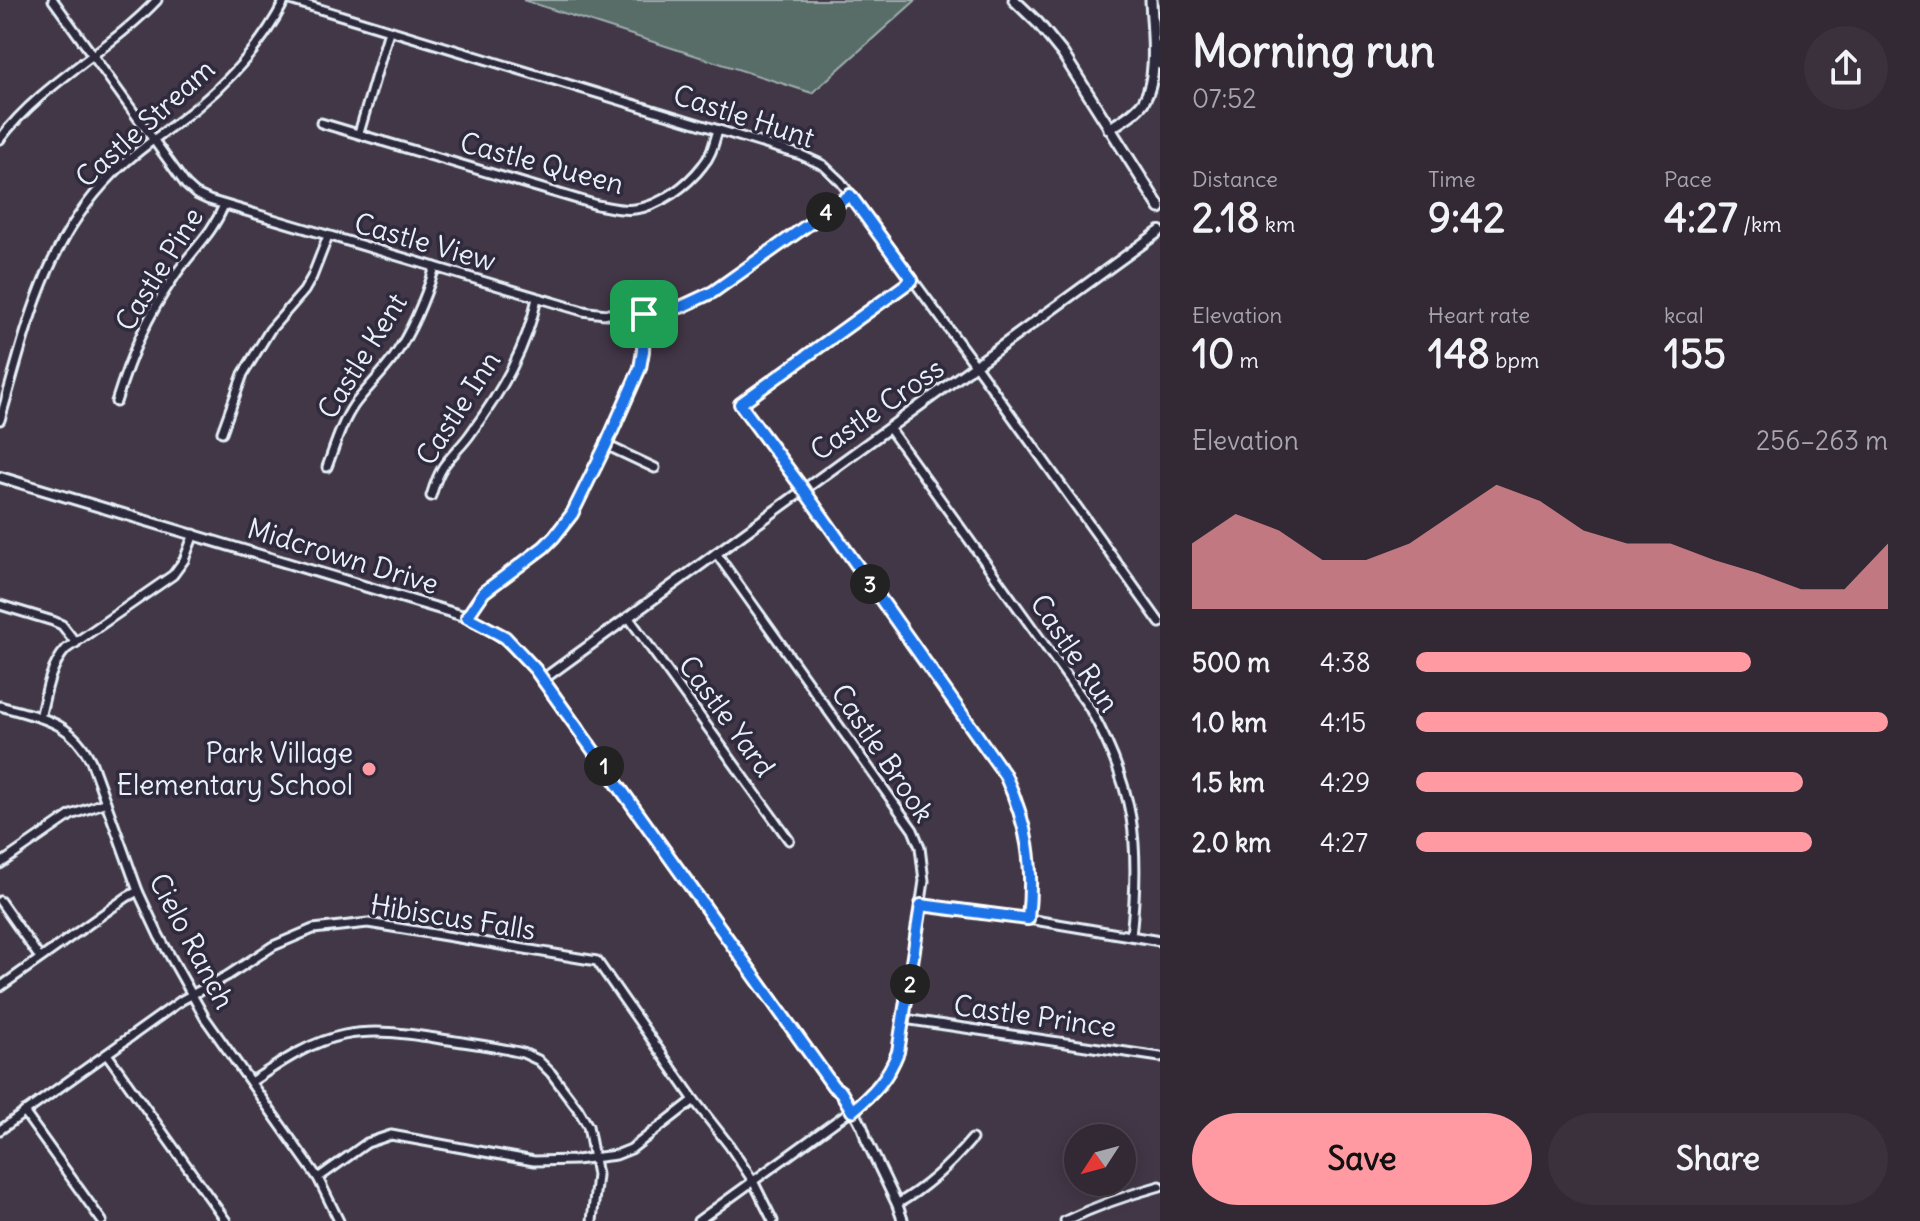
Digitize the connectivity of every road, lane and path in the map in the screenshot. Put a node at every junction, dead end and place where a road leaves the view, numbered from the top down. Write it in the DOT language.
graph roads {
  1 [pos="53,0"];
  2 [pos="157,0"];
  3 [pos="288,0"];
  4 [pos="1014,0"];
  5 [pos="1151,0"];
  6 [pos="1151,12"];
  7 [pos="389,31"];
  8 [pos="94,55"];
  9 [pos="1160,64"];
  10 [pos="321,123"];
  11 [pos="1109,129"];
  12 [pos="718,130"];
  13 [pos="359,133"];
  14 [pos="0,139"];
  15 [pos="154,140"];
  16 [pos="850,195"];
  17 [pos="224,205"];
  18 [pos="1160,208"];
  19 [pos="1160,231"];
  20 [pos="328,236"];
  21 [pos="435,267"];
  22 [pos="912,280"];
  23 [pos="537,298"];
  24 [pos="644,314"];
  25 [pos="976,366"];
  26 [pos="116,402"];
  27 [pos="0,420"];
  28 [pos="889,428"];
  29 [pos="222,432"];
  30 [pos="606,445"];
  31 [pos="327,467"];
  32 [pos="655,468"];
  33 [pos="0,477"];
  34 [pos="803,489"];
  35 [pos="431,496"];
  36 [pos="194,534"];
  37 [pos="716,553"];
  38 [pos="0,605"];
  39 [pos="467,617"];
  40 [pos="629,618"];
  41 [pos="1160,623"];
  42 [pos="76,643"];
  43 [pos="542,680"];
  44 [pos="0,706"];
  45 [pos="40,718"];
  46 [pos="106,802"];
  47 [pos="789,840"];
  48 [pos="0,864"];
  49 [pos="138,891"];
  50 [pos="0,901"];
  51 [pos="921,905"];
  52 [pos="1028,919"];
  53 [pos="1131,936"];
  54 [pos="1160,941"];
  55 [pos="40,958"];
  56 [pos="0,987"];
  57 [pos="191,994"];
  58 [pos="904,1019"];
  59 [pos="107,1054"];
  60 [pos="1160,1057"];
  61 [pos="251,1082"];
  62 [pos="694,1100"];
  63 [pos="24,1112"];
  64 [pos="850,1112"];
  65 [pos="0,1130"];
  66 [pos="972,1139"];
  67 [pos="594,1158"];
  68 [pos="318,1178"];
  69 [pos="753,1181"];
  70 [pos="1160,1186"];
  71 [pos="897,1204"];
  72 [pos="102,1221"];
  73 [pos="226,1221"];
  74 [pos="339,1221"];
  75 [pos="592,1221"];
  76 [pos="698,1221"];
  77 [pos="773,1221"];
  78 [pos="903,1221"];
  79 [pos="1065,1221"];
  1 -- 8 [label="street, Castle View"];
  2 -- 8 [label="street"];
  3 -- 7 [label="street, Castle Hunt"];
  3 -- 15 [label="street, Castle Stream"];
  4 -- 11 [label="main road"];
  5 -- 6 [label="main road"];
  6 -- 9 [label="main road"];
  6 -- 11 [label="main road"];
  7 -- 12 [label="street, Castle Hunt"];
  7 -- 13 [label="street"];
  8 -- 14 [label="street"];
  8 -- 15 [label="street, Castle View"];
  10 -- 13 [label="street, Castle Queen"];
  11 -- 18 [label="main road"];
  12 -- 13 [label="street, Castle Queen"];
  12 -- 16 [label="street, Castle Hunt"];
  15 -- 17 [label="street, Castle View"];
  15 -- 27 [label="street, Castle Stream"];
  16 -- 22 [label="street, Castle Hunt"];
  16 -- 24 [label="street, Castle View"];
  17 -- 20 [label="street, Castle View"];
  17 -- 26 [label="street, Castle Pine"];
  19 -- 25 [label="street, Castle Cross"];
  20 -- 21 [label="street, Castle View"];
  20 -- 29 [label="street"];
  21 -- 23 [label="street, Castle View"];
  21 -- 31 [label="street, Castle Kent"];
  22 -- 25 [label="street, Castle Hunt"];
  22 -- 34 [label="street"];
  23 -- 24 [label="street, Castle View"];
  23 -- 35 [label="street, Castle Inn"];
  24 -- 30 [label="street"];
  25 -- 28 [label="street, Castle Cross"];
  25 -- 41 [label="street, Castle Hunt"];
  28 -- 34 [label="street, Castle Cross"];
  28 -- 53 [label="street, Castle Run"];
  30 -- 32 [label="street"];
  30 -- 39 [label="street"];
  33 -- 36 [label="street, Midcrown Drive"];
  34 -- 37 [label="street, Castle Cross"];
  34 -- 52 [label="street"];
  36 -- 39 [label="street, Midcrown Drive"];
  36 -- 42 [label="street"];
  37 -- 40 [label="street, Castle Cross"];
  37 -- 51 [label="street, Castle Brook"];
  38 -- 42 [label="street"];
  39 -- 43 [label="street, Midcrown Drive"];
  40 -- 43 [label="street, Castle Cross"];
  40 -- 47 [label="street, Castle Yard"];
  42 -- 45 [label="street"];
  43 -- 64 [label="street, Midcrown Drive"];
  44 -- 45 [label="street, Cielo Ranch"];
  45 -- 46 [label="street, Cielo Ranch"];
  46 -- 48 [label="street"];
  46 -- 49 [label="street, Cielo Ranch"];
  49 -- 55 [label="street"];
  49 -- 57 [label="street, Cielo Ranch"];
  50 -- 55 [label="street"];
  51 -- 52 [label="street"];
  51 -- 58 [label="street, Castle Brook"];
  52 -- 53 [label="street"];
  53 -- 54 [label="street"];
  55 -- 56 [label="street"];
  57 -- 59 [label="street, Hibiscus Falls"];
  57 -- 61 [label="street, Cielo Ranch"];
  57 -- 62 [label="street, Hibiscus Falls"];
  58 -- 60 [label="street, Castle Prince"];
  58 -- 64 [label="street, Castle Brook"];
  59 -- 63 [label="street, Hibiscus Falls"];
  59 -- 73 [label="street"];
  61 -- 67 [label="street"];
  61 -- 68 [label="street, Cielo Ranch"];
  62 -- 67 [label="street"];
  62 -- 69 [label="street, Hibiscus Falls"];
  63 -- 65 [label="street, Hibiscus Falls"];
  63 -- 72 [label="street"];
  64 -- 69 [label="street, Castle Brook"];
  64 -- 71 [label="street, Midcrown Drive"];
  66 -- 71 [label="street"];
  67 -- 68 [label="street"];
  67 -- 75 [label="street"];
  68 -- 74 [label="street, Cielo Ranch"];
  69 -- 76 [label="street, Castle Brook"];
  69 -- 77 [label="street, Hibiscus Falls"];
  70 -- 79 [label="street"];
  71 -- 78 [label="street, Midcrown Drive"];
}
